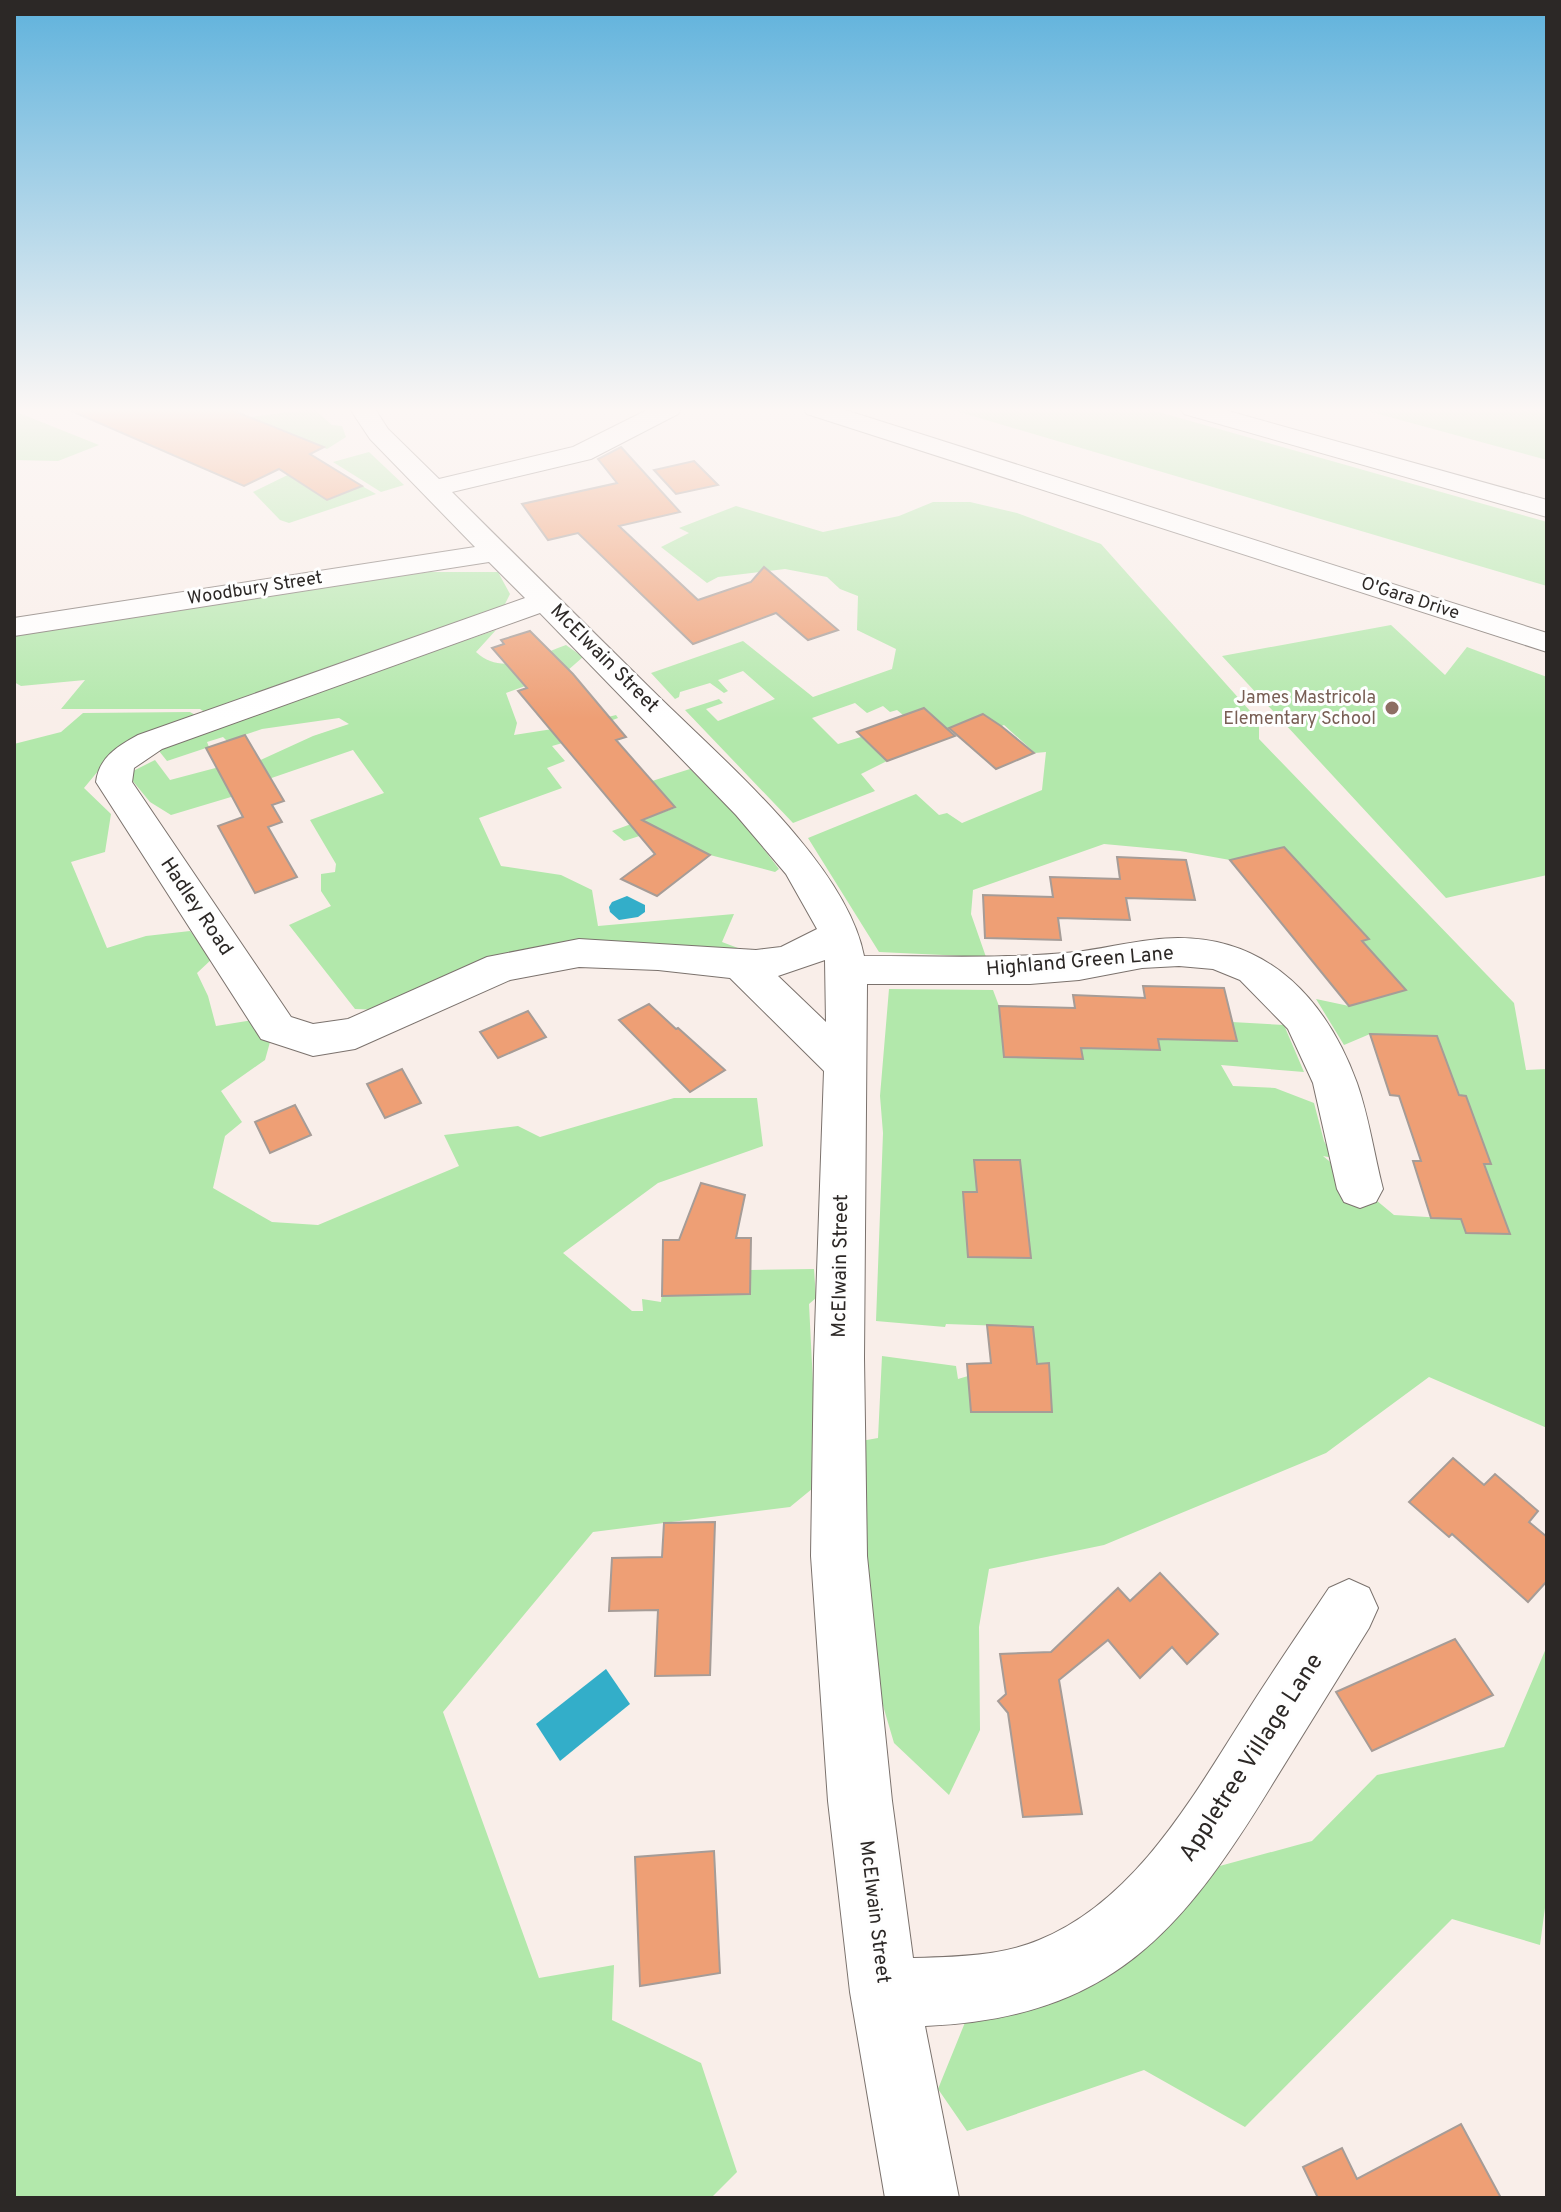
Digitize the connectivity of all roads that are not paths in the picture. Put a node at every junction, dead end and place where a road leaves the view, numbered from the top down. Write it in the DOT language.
graph roads {
  1 [pos="458,512"];
  2 [pos="1138,512"];
  3 [pos="497,552"];
  4 [pos="546,601"];
  5 [pos="14,627"];
  6 [pos="1547,643"];
  7 [pos="842,952"];
  8 [pos="741,965"];
  9 [pos="846,1066"];
  10 [pos="1360,1189"];
  11 [pos="1349,1608"];
  12 [pos="884,1992"];
  13 [pos="922,2198"];
  1 -- 3 [label="main road, McElwain Street"];
  2 -- 6 [label="main road, O'Gara Drive"];
  3 -- 4 [label="main road, McElwain Street"];
  3 -- 5 [label="main road, Woodbury Street"];
  4 -- 7 [label="main road, McElwain Street"];
  4 -- 8 [label="main road, Hadley Road"];
  7 -- 8 [label="main road, Hadley Road"];
  7 -- 9 [label="main road, McElwain Street"];
  7 -- 10 [label="main road, Highland Green Lane"];
  8 -- 9 [label="main road"];
  9 -- 12 [label="main road, McElwain Street"];
  11 -- 12 [label="main road, Appletree Village Lane"];
  12 -- 13 [label="main road, McElwain Street"];
}
